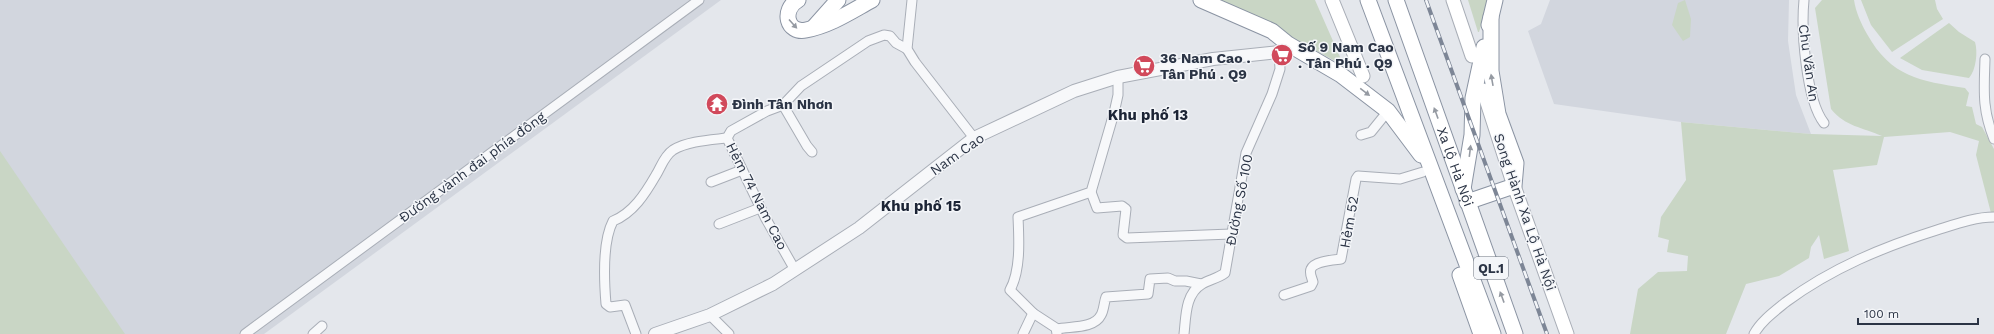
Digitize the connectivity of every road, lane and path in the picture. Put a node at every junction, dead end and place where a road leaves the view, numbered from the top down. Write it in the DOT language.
graph roads {
  1 [pos="699,0"];
  2 [pos="798,0"];
  3 [pos="838,0"];
  4 [pos="849,0"];
  5 [pos="872,0"];
  6 [pos="912,0"];
  7 [pos="1187,0"];
  8 [pos="1201,0"];
  9 [pos="1332,0"];
  10 [pos="1368,0"];
  11 [pos="1396,0"];
  12 [pos="1453,0"];
  13 [pos="1495,0"];
  14 [pos="1804,0"];
  15 [pos="1491,17"];
  16 [pos="820,26"];
  17 [pos="1283,48"];
  18 [pos="907,49"];
  19 [pos="1472,56"];
  20 [pos="1986,59"];
  21 [pos="1363,76"];
  22 [pos="1398,76"];
  23 [pos="1118,77"];
  24 [pos="1483,90"];
  25 [pos="783,105"];
  26 [pos="1388,112"];
  27 [pos="1824,123"];
  28 [pos="1361,135"];
  29 [pos="726,138"];
  30 [pos="974,138"];
  31 [pos="1994,139"];
  32 [pos="1413,145"];
  33 [pos="812,152"];
  34 [pos="742,170"];
  35 [pos="1427,170"];
  36 [pos="711,182"];
  37 [pos="1514,186"];
  38 [pos="1091,192"];
  39 [pos="1465,196"];
  40 [pos="760,208"];
  41 [pos="1994,217"];
  42 [pos="719,224"];
  43 [pos="1231,234"];
  44 [pos="1462,255"];
  45 [pos="795,270"];
  46 [pos="1461,279"];
  47 [pos="1201,284"];
  48 [pos="1284,295"];
  49 [pos="1033,313"];
  50 [pos="710,315"];
  51 [pos="322,326"];
  52 [pos="1057,331"];
  53 [pos="245,334"];
  54 [pos="313,334"];
  55 [pos="636,334"];
  56 [pos="655,334"];
  57 [pos="729,334"];
  58 [pos="1023,334"];
  59 [pos="1184,334"];
  60 [pos="1481,334"];
  61 [pos="1493,334"];
  62 [pos="1515,334"];
  63 [pos="1567,334"];
  64 [pos="1754,334"];
  1 -- 53 [label="street, Đường vành đai phía đông"];
  2 -- 16 [label="highway, one-way"];
  3 -- 16 [label="highway"];
  4 -- 16 [label="highway"];
  5 -- 16 [label="highway"];
  6 -- 18 [label="street"];
  7 -- 17 [label="highway"];
  8 -- 17 [label="highway"];
  9 -- 21 [label="main road"];
  10 -- 22 [label="highway, Xa lộ Hà Nội / QL.1"];
  39 -- 11 [label="highway, Xa lộ Hà Nội, one-way"];
  12 -- 19 [label="main road"];
  13 -- 15 [label="highway, QL.1"];
  14 -- 27 [label="street, Chu Văn An"];
  37 -- 15 [label="highway, one-way"];
  39 -- 15 [label="highway, QL.1, one-way"];
  17 -- 23 [label="street, Nam Cao"];
  17 -- 26 [label="highway, one-way"];
  17 -- 43 [label="street, Đường Số 100"];
  18 -- 25 [label="street"];
  18 -- 30 [label="street"];
  20 -- 31 [label="street"];
  22 -- 32 [label="highway, Xa lộ Hà Nội / QL.1"];
  22 -- 35 [label="highway, Xa lộ Hà Nội / QL.1"];
  23 -- 30 [label="street, Nam Cao"];
  23 -- 38 [label="street"];
  24 -- 37 [label="main road, Song Hành Xa Lộ Hà Nội"];
  25 -- 29 [label="street, Hẻm 74 Nam Cao"];
  25 -- 33 [label="street"];
  26 -- 28 [label="street"];
  26 -- 32 [label="highway"];
  29 -- 34 [label="street, Hẻm 74 Nam Cao"];
  29 -- 55 [label="street"];
  30 -- 45 [label="street, Nam Cao"];
  32 -- 35 [label="highway"];
  34 -- 36 [label="street"];
  34 -- 40 [label="street, Hẻm 74 Nam Cao"];
  35 -- 44 [label="highway, Xa lộ Hà Nội / QL.1"];
  35 -- 46 [label="highway, Xa lộ Hà Nội / QL.1"];
  35 -- 48 [label="street, Hẻm 52"];
  37 -- 39 [label="highway"];
  37 -- 63 [label="main road, Song Hành Xa Lộ Hà Nội"];
  38 -- 43 [label="street"];
  38 -- 49 [label="street"];
  62 -- 39 [label="highway, Xa lộ Hà Nội / QL.1, one-way"];
  40 -- 42 [label="street"];
  40 -- 45 [label="street, Hẻm 74 Nam Cao"];
  41 -- 64 [label="street"];
  43 -- 47 [label="street, Đường Số 100"];
  44 -- 46 [label="highway"];
  44 -- 61 [label="highway, Xa lộ Hà Nội / QL.1"];
  45 -- 50 [label="street, Nam Cao"];
  46 -- 60 [label="highway, Xa lộ Hà Nội / QL.1"];
  47 -- 52 [label="street"];
  47 -- 59 [label="street"];
  49 -- 52 [label="street"];
  49 -- 58 [label="street"];
  50 -- 56 [label="street, Nam Cao"];
  50 -- 57 [label="street"];
  51 -- 54 [label="street"];
}
